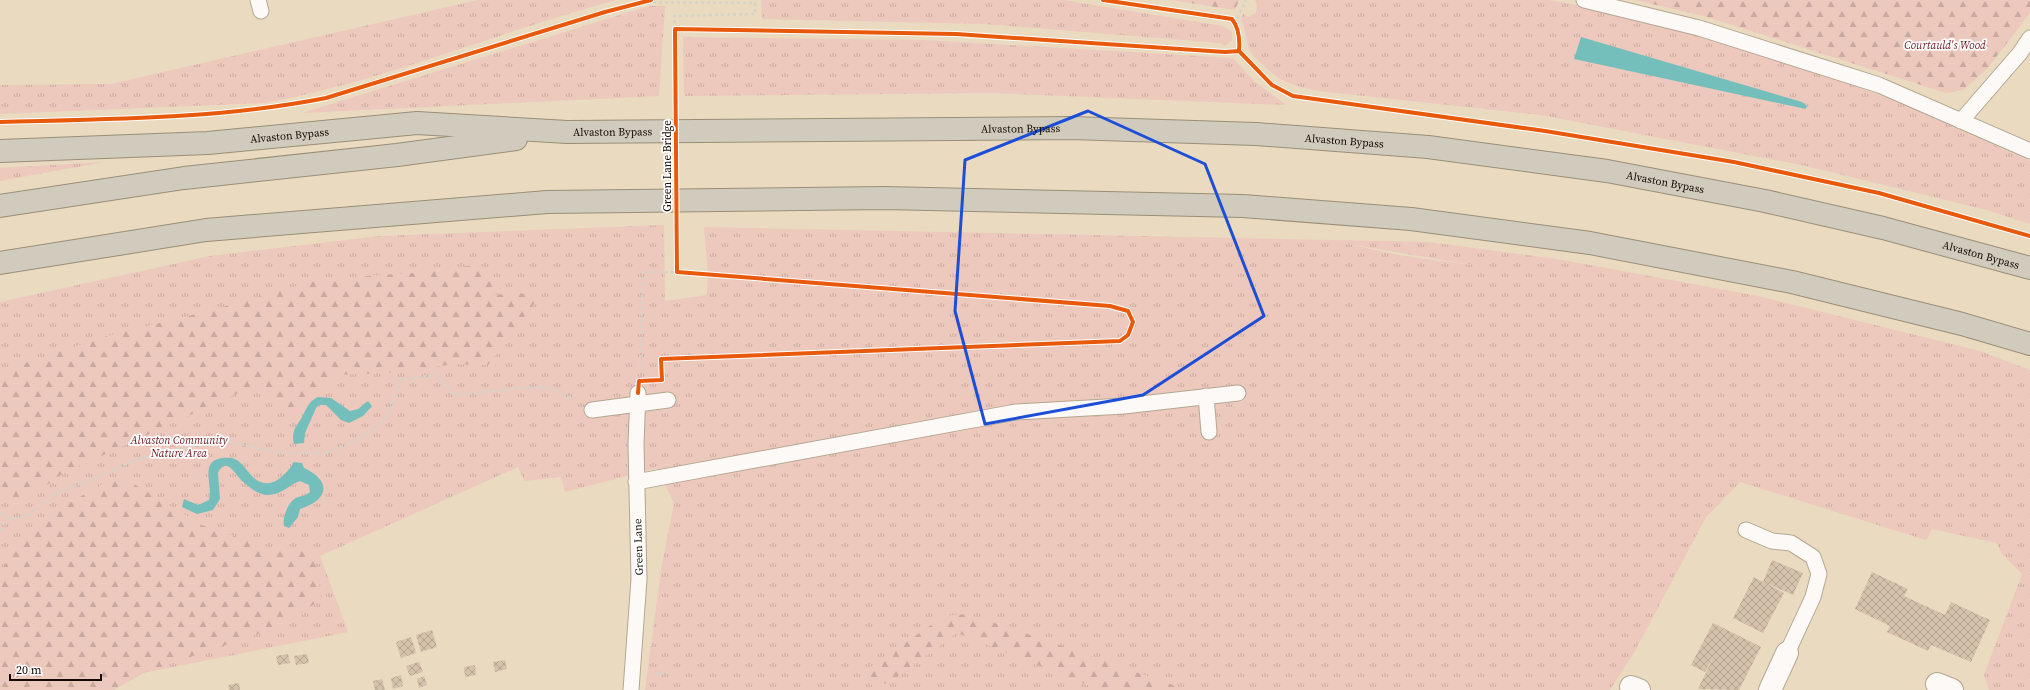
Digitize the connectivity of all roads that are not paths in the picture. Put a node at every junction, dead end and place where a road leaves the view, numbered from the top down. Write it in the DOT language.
graph roads {
  1 [pos="1584,0"];
  2 [pos="2030,38"];
  3 [pos="1961,121"];
  4 [pos="567,132"];
  5 [pos="0,150"];
  6 [pos="2030,151"];
  7 [pos="0,206"];
  8 [pos="63,253"];
  9 [pos="0,263"];
  10 [pos="2030,268"];
  11 [pos="0,270"];
  12 [pos="2030,344"];
  13 [pos="1238,393"];
  14 [pos="1206,396"];
  15 [pos="638,398"];
  16 [pos="668,400"];
  17 [pos="592,410"];
  18 [pos="1209,432"];
  19 [pos="636,482"];
  20 [pos="1746,530"];
  21 [pos="1786,653"];
  22 [pos="630,690"];
  23 [pos="1770,690"];
  1 -- 3 [label="lane"];
  2 -- 3 [label="lane"];
  3 -- 6 [label="lane"];
  4 -- 5 [label="highway, Alvaston Bypass"];
  4 -- 7 [label="highway"];
  4 -- 10 [label="highway, Alvaston Bypass"];
  8 -- 9 [label="highway"];
  8 -- 11 [label="highway"];
  8 -- 12 [label="highway"];
  13 -- 14 [label="lane"];
  14 -- 18 [label="lane"];
  14 -- 19 [label="lane"];
  15 -- 16 [label="lane"];
  15 -- 17 [label="lane"];
  15 -- 19 [label="lane, Green Lane"];
  19 -- 22 [label="lane, Green Lane"];
  20 -- 21 [label="lane"];
  21 -- 23 [label="street"];
}
